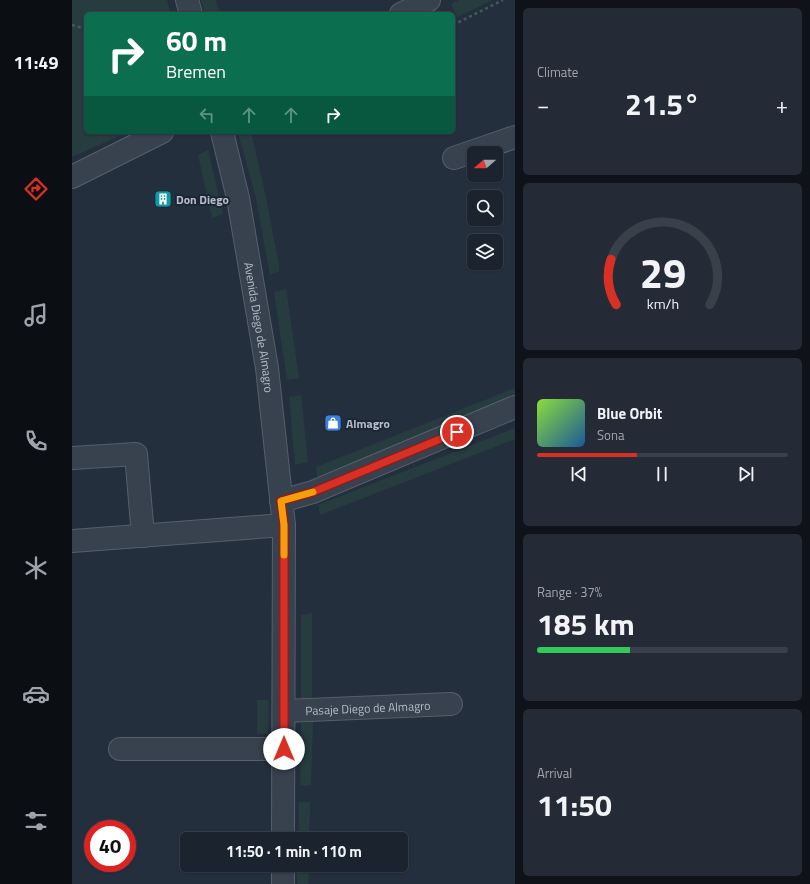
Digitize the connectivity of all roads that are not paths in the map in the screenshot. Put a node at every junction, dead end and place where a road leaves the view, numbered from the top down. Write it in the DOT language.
graph roads {
  1 [pos="187,0"];
  2 [pos="429,0"];
  3 [pos="190,12"];
  4 [pos="405,12"];
  5 [pos="158,134"];
  6 [pos="222,134"];
  7 [pos="515,137"];
  8 [pos="454,158"];
  9 [pos="72,177"];
  10 [pos="515,407"];
  11 [pos="72,458"];
  12 [pos="281,501"];
  13 [pos="284,525"];
  14 [pos="143,536"];
  15 [pos="72,541"];
  16 [pos="451,704"];
  17 [pos="284,711"];
  18 [pos="120,749"];
  19 [pos="284,749"];
  20 [pos="283,832"];
  21 [pos="283,872"];
  22 [pos="283,884"];
  1 -- 3 [label="street"];
  2 -- 4 [label="street"];
  5 -- 9 [label="street"];
  6 -- 12 [label="street, Avenida Diego de Almagro"];
  7 -- 8 [label="street"];
  10 -- 12 [label="street"];
  11 -- 14 [label="street"];
  12 -- 13 [label="street, Avenida Diego de Almagro"];
  13 -- 14 [label="street"];
  13 -- 17 [label="street, Avenida Diego de Almagro"];
  14 -- 15 [label="street"];
  16 -- 17 [label="street, Pasaje Diego de Almagro"];
  17 -- 19 [label="street, Avenida Diego de Almagro"];
  18 -- 19 [label="street"];
  19 -- 20 [label="street, Avenida Diego de Almagro"];
  21 -- 22 [label="street"];
}
